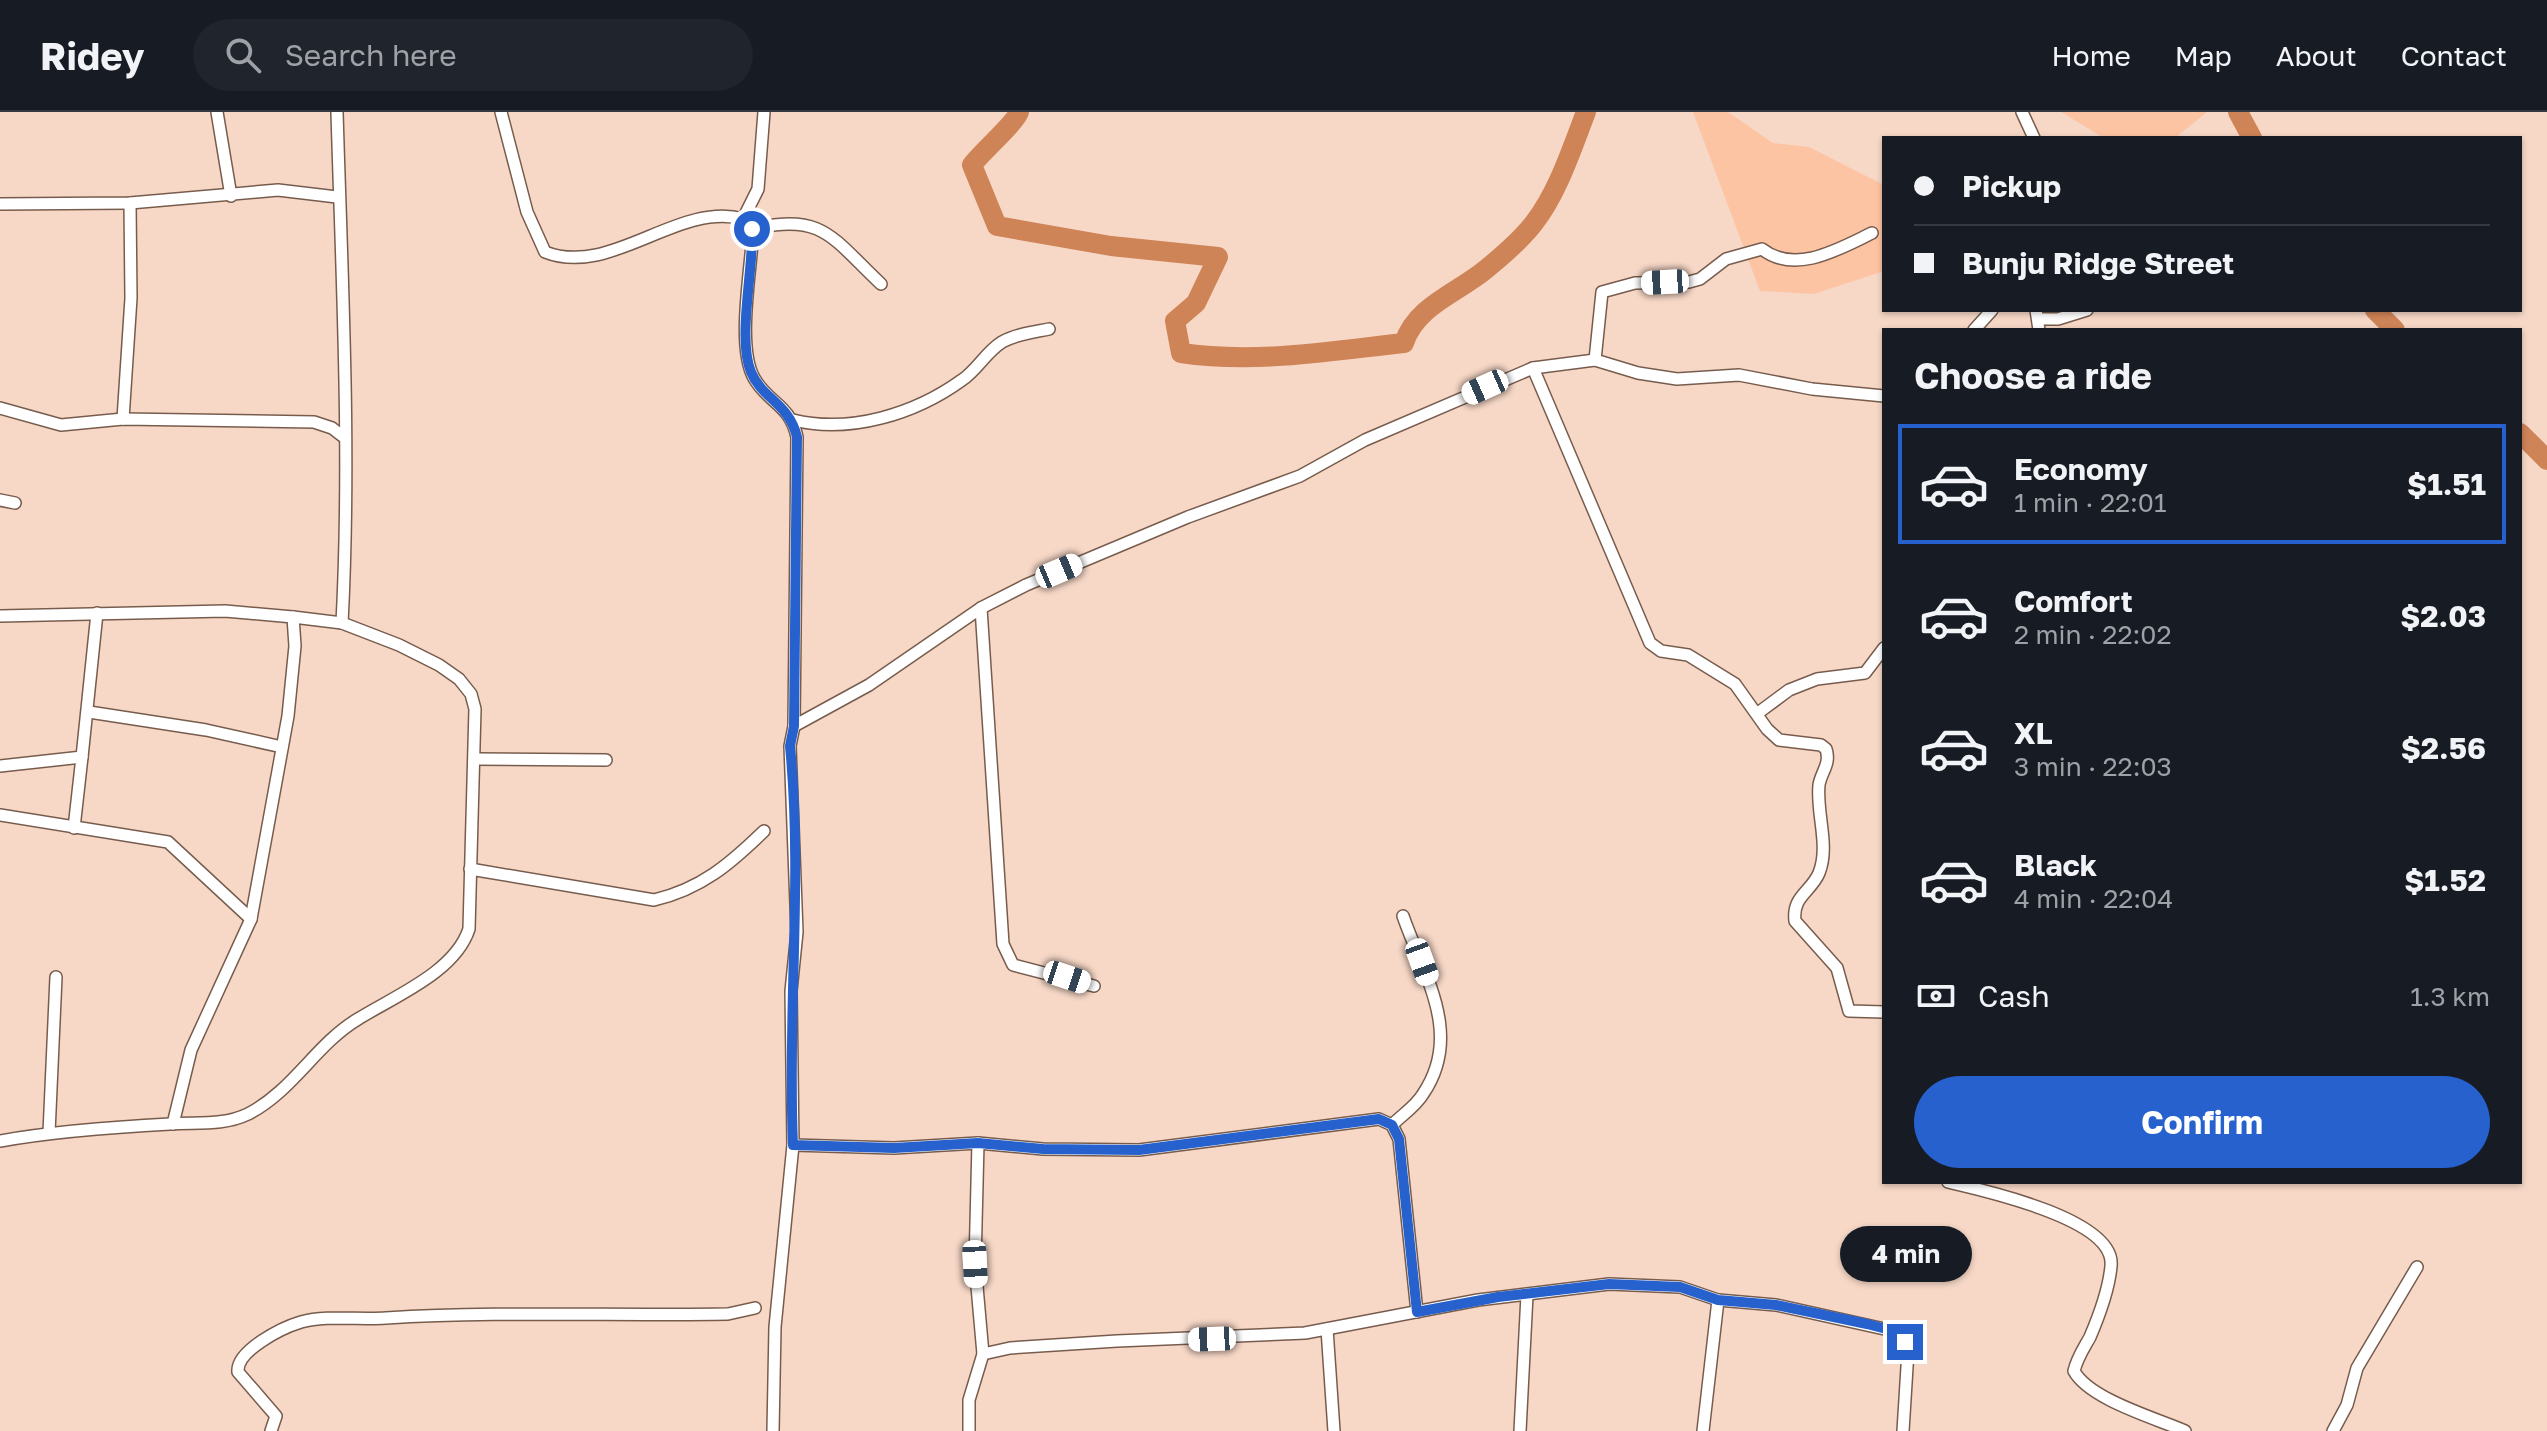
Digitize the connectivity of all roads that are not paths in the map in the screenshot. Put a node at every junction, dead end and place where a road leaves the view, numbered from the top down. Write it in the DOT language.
graph roads {
  1 [pos="217,112"];
  2 [pos="337,112"];
  3 [pos="501,112"];
  4 [pos="764,112"];
  5 [pos="2022,112"];
  6 [pos="2033,136"];
  7 [pos="231,196"];
  8 [pos="337,197"];
  9 [pos="130,203"];
  10 [pos="0,204"];
  11 [pos="743,219"];
  12 [pos="752,229"];
  13 [pos="1872,233"];
  14 [pos="881,284"];
  15 [pos="1990,312"];
  16 [pos="2081,312"];
  17 [pos="2038,320"];
  18 [pos="1976,328"];
  19 [pos="1049,329"];
  20 [pos="1595,360"];
  21 [pos="1533,368"];
  22 [pos="1882,396"];
  23 [pos="0,408"];
  24 [pos="123,419"];
  25 [pos="793,420"];
  26 [pos="345,438"];
  27 [pos="0,500"];
  28 [pos="15,503"];
  29 [pos="981,608"];
  30 [pos="97,613"];
  31 [pos="0,616"];
  32 [pos="293,617"];
  33 [pos="342,623"];
  34 [pos="1882,651"];
  35 [pos="89,712"];
  36 [pos="1758,713"];
  37 [pos="794,726"];
  38 [pos="282,747"];
  39 [pos="82,757"];
  40 [pos="475,759"];
  41 [pos="606,760"];
  42 [pos="0,766"];
  43 [pos="0,815"];
  44 [pos="74,828"];
  45 [pos="764,831"];
  46 [pos="470,869"];
  47 [pos="1403,916"];
  48 [pos="251,919"];
  49 [pos="56,977"];
  50 [pos="1094,986"];
  51 [pos="1882,1012"];
  52 [pos="173,1124"];
  53 [pos="1392,1125"];
  54 [pos="49,1133"];
  55 [pos="0,1141"];
  56 [pos="978,1143"];
  57 [pos="793,1145"];
  58 [pos="1956,1184"];
  59 [pos="2417,1267"];
  60 [pos="1527,1295"];
  61 [pos="1718,1300"];
  62 [pos="755,1308"];
  63 [pos="1417,1312"];
  64 [pos="1327,1329"];
  65 [pos="983,1354"];
  66 [pos="271,1431"];
  67 [pos="773,1431"];
  68 [pos="969,1431"];
  69 [pos="1334,1431"];
  70 [pos="1520,1431"];
  71 [pos="1703,1431"];
  72 [pos="1903,1431"];
  73 [pos="2185,1431"];
  74 [pos="2333,1431"];
  1 -- 7 [label="street"];
  2 -- 8 [label="street"];
  3 -- 11 [label="street"];
  4 -- 11 [label="street"];
  5 -- 6 [label="street"];
  7 -- 8 [label="street"];
  7 -- 9 [label="street"];
  8 -- 26 [label="street"];
  9 -- 10 [label="street"];
  9 -- 24 [label="street"];
  11 -- 12 [label="street"];
  12 -- 14 [label="street"];
  12 -- 25 [label="street"];
  13 -- 20 [label="street"];
  15 -- 18 [label="street"];
  16 -- 17 [label="street"];
  19 -- 25 [label="street"];
  20 -- 21 [label="street"];
  20 -- 22 [label="street"];
  21 -- 29 [label="street"];
  21 -- 36 [label="street"];
  23 -- 24 [label="street"];
  24 -- 26 [label="street"];
  25 -- 37 [label="street"];
  26 -- 33 [label="street"];
  27 -- 28 [label="street"];
  29 -- 37 [label="street"];
  29 -- 50 [label="street"];
  30 -- 31 [label="street"];
  30 -- 32 [label="street"];
  30 -- 35 [label="street"];
  32 -- 33 [label="street"];
  32 -- 38 [label="street"];
  33 -- 40 [label="street"];
  34 -- 36 [label="street"];
  35 -- 38 [label="street"];
  35 -- 39 [label="street"];
  36 -- 51 [label="street"];
  37 -- 57 [label="street"];
  38 -- 48 [label="street"];
  39 -- 42 [label="street"];
  39 -- 44 [label="street"];
  40 -- 41 [label="street"];
  40 -- 46 [label="street"];
  43 -- 44 [label="street"];
  44 -- 48 [label="street"];
  45 -- 46 [label="street"];
  46 -- 52 [label="street"];
  47 -- 53 [label="street"];
  48 -- 52 [label="street"];
  49 -- 54 [label="street"];
  52 -- 54 [label="street"];
  53 -- 56 [label="street"];
  53 -- 63 [label="street"];
  54 -- 55 [label="street"];
  56 -- 57 [label="street"];
  56 -- 65 [label="street"];
  57 -- 67 [label="street"];
  58 -- 73 [label="street"];
  59 -- 74 [label="street"];
  60 -- 61 [label="street"];
  60 -- 63 [label="street"];
  60 -- 70 [label="street"];
  61 -- 71 [label="street"];
  61 -- 72 [label="street"];
  62 -- 66 [label="street"];
  63 -- 64 [label="street"];
  64 -- 65 [label="street"];
  64 -- 69 [label="street"];
  65 -- 68 [label="street"];
}
